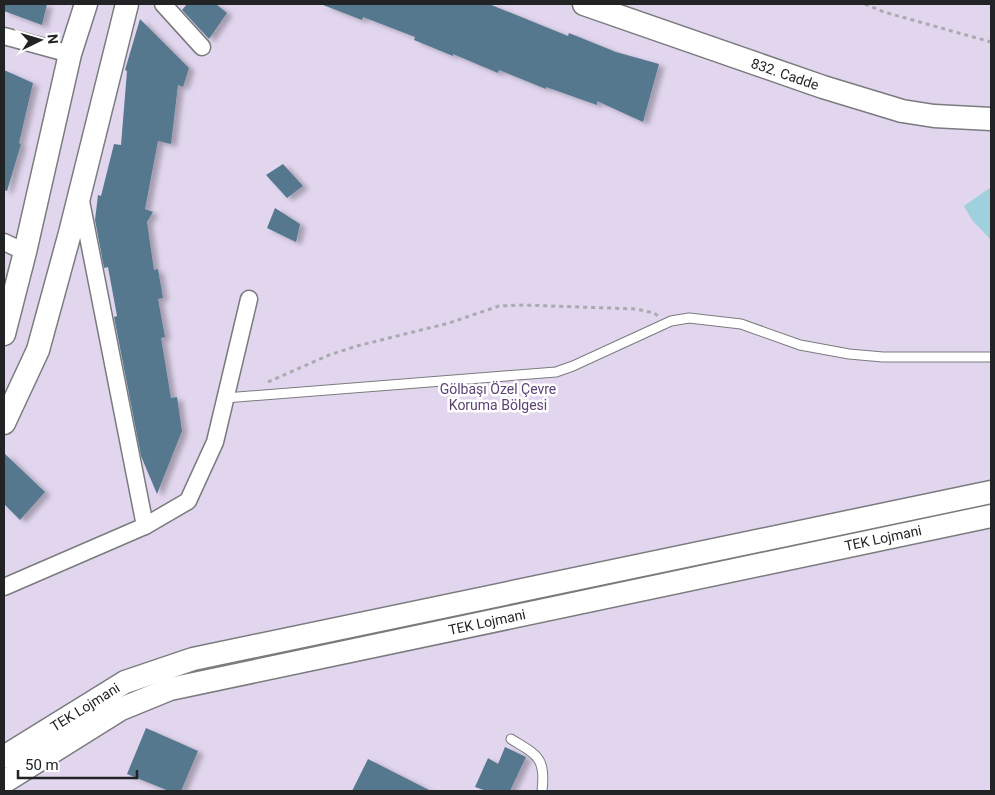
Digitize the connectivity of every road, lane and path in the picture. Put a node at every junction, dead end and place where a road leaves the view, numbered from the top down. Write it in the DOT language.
graph roads {
  1 [pos="86,4"];
  2 [pos="127,4"];
  3 [pos="163,4"];
  4 [pos="584,4"];
  5 [pos="865,4"];
  6 [pos="4,36"];
  7 [pos="991,42"];
  8 [pos="202,47"];
  9 [pos="70,54"];
  10 [pos="991,119"];
  11 [pos="79,194"];
  12 [pos="4,242"];
  13 [pos="25,252"];
  14 [pos="249,299"];
  15 [pos="665,324"];
  16 [pos="4,334"];
  17 [pos="991,357"];
  18 [pos="254,396"];
  19 [pos="225,398"];
  20 [pos="4,423"];
  21 [pos="991,492"];
  22 [pos="991,516"];
  23 [pos="145,526"];
  24 [pos="4,587"];
  25 [pos="511,738"];
  26 [pos="4,757"];
  27 [pos="4,782"];
  28 [pos="542,791"];
  1 -- 9 [label="street"];
  2 -- 11 [label="street"];
  3 -- 8 [label="street"];
  4 -- 10 [label="street, 832. Cadde"];
  5 -- 7 [label="path"];
  6 -- 9 [label="street"];
  9 -- 13 [label="street"];
  11 -- 20 [label="street"];
  11 -- 23 [label="street"];
  12 -- 13 [label="street"];
  13 -- 16 [label="street"];
  14 -- 19 [label="street"];
  15 -- 17 [label="lane"];
  15 -- 18 [label="lane"];
  15 -- 18 [label="path"];
  18 -- 19 [label="lane"];
  19 -- 23 [label="street"];
  21 -- 26 [label="street, TEK Lojmani"];
  22 -- 27 [label="street, TEK Lojmani"];
  23 -- 24 [label="street"];
  25 -- 28 [label="lane"];
}
